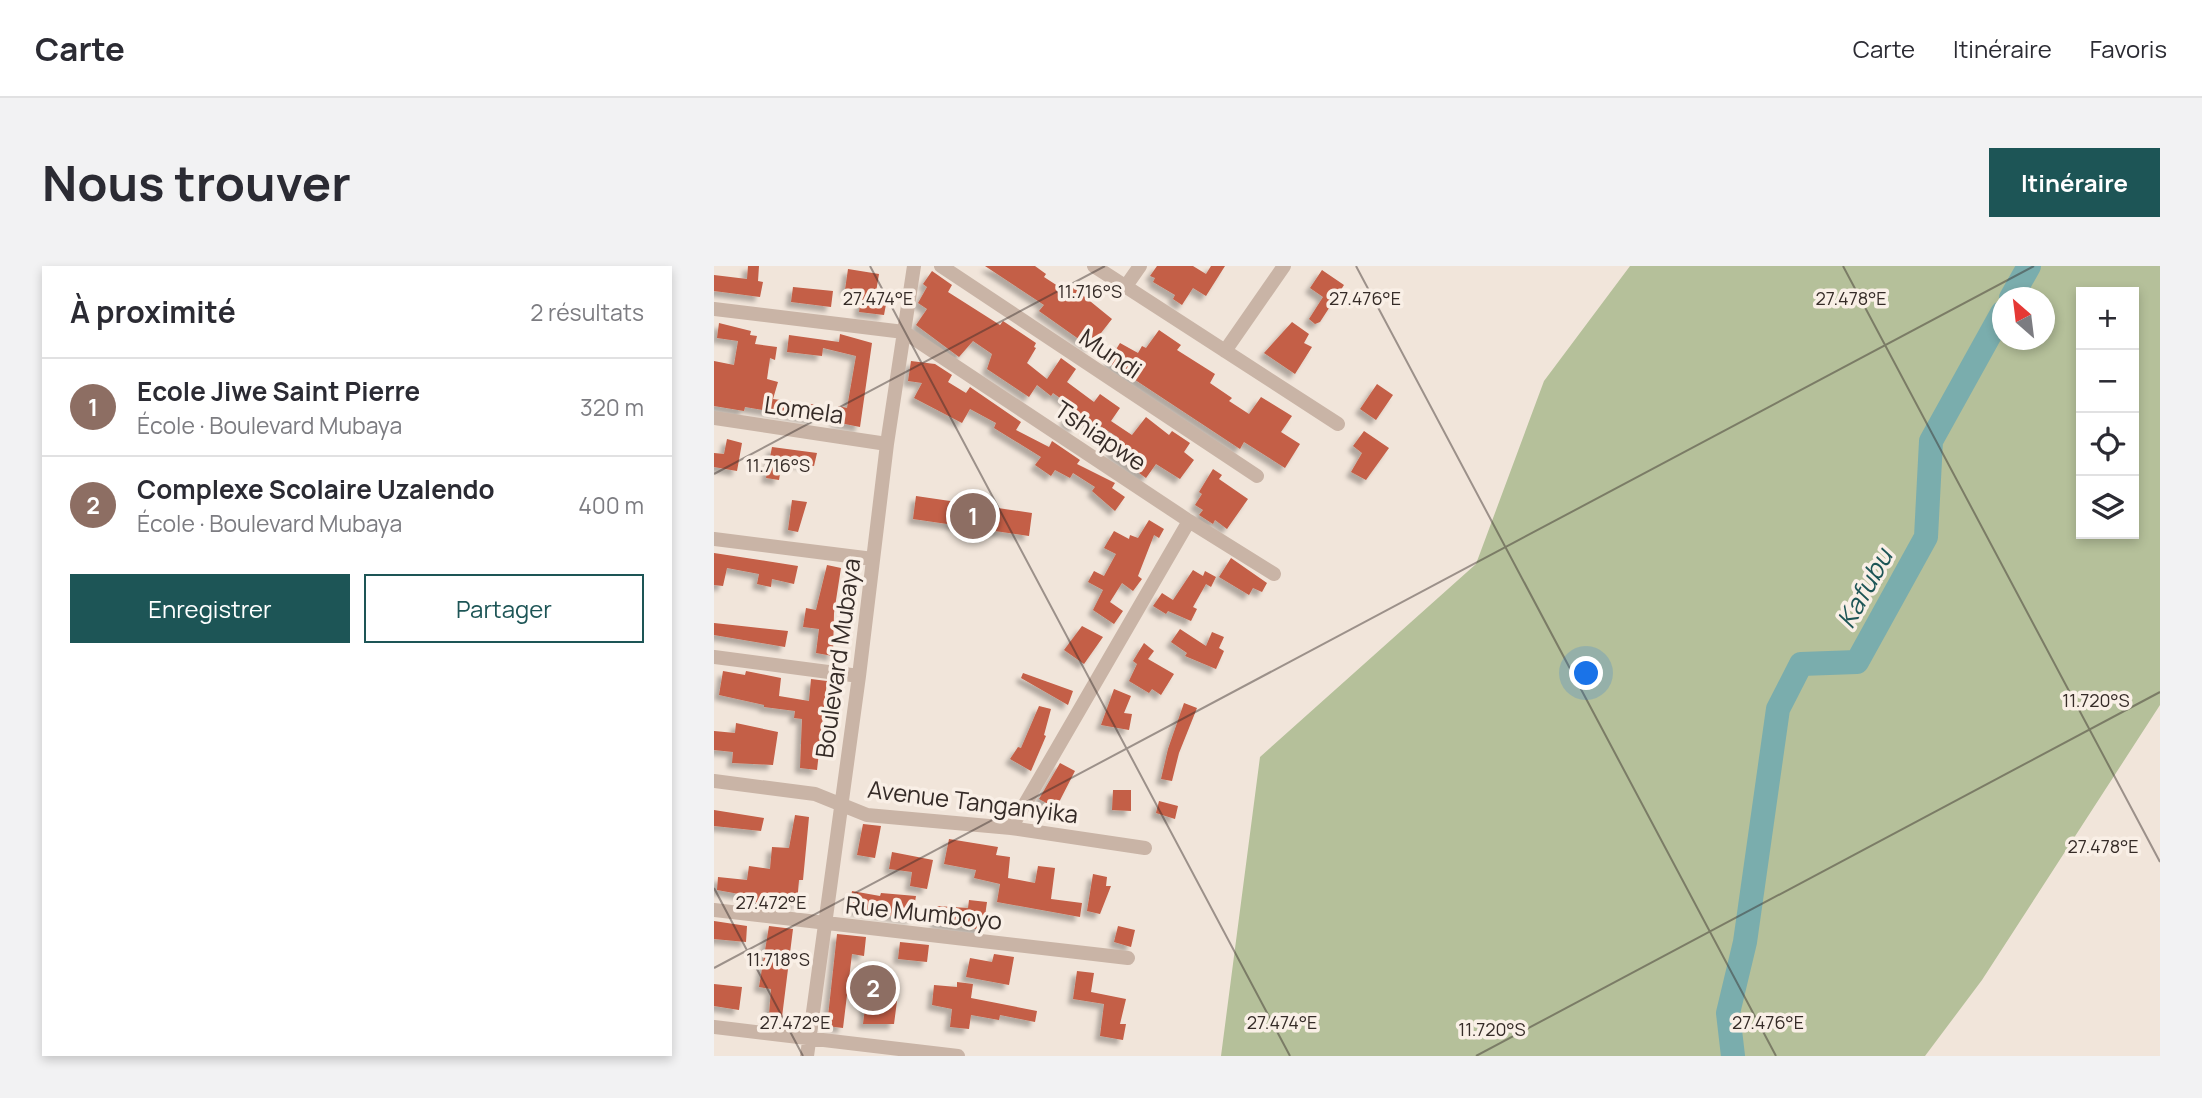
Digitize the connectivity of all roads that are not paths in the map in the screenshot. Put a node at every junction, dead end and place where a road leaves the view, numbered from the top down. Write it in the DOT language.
graph roads {
  1 [pos="914,266"];
  2 [pos="941,266"];
  3 [pos="1094,266"];
  4 [pos="1140,266"];
  5 [pos="1284,266"];
  6 [pos="1126,286"];
  7 [pos="714,309"];
  8 [pos="904,332"];
  9 [pos="1225,351"];
  10 [pos="714,418"];
  11 [pos="1338,424"];
  12 [pos="887,444"];
  13 [pos="1257,476"];
  14 [pos="1189,521"];
  15 [pos="714,539"];
  16 [pos="873,559"];
  17 [pos="1274,574"];
  18 [pos="714,657"];
  19 [pos="859,676"];
  20 [pos="714,781"];
  21 [pos="840,802"];
  22 [pos="1011,828"];
  23 [pos="1145,848"];
  24 [pos="714,910"];
  25 [pos="825,924"];
  26 [pos="1128,958"];
  27 [pos="714,1027"];
  28 [pos="809,1040"];
  29 [pos="807,1056"];
  30 [pos="958,1056"];
  1 -- 8 [label="street, Boulevard Mubaya"];
  2 -- 13 [label="street, Mundi"];
  3 -- 6 [label="street"];
  4 -- 6 [label="street"];
  5 -- 9 [label="street"];
  6 -- 9 [label="street"];
  7 -- 8 [label="street"];
  8 -- 12 [label="street, Boulevard Mubaya"];
  8 -- 14 [label="street, Tshiapwe"];
  9 -- 11 [label="street"];
  10 -- 12 [label="street, Lomela"];
  12 -- 16 [label="street, Boulevard Mubaya"];
  14 -- 17 [label="street, Tshiapwe"];
  14 -- 22 [label="street"];
  15 -- 16 [label="street"];
  16 -- 19 [label="street, Boulevard Mubaya"];
  18 -- 19 [label="street"];
  19 -- 21 [label="street, Boulevard Mubaya"];
  20 -- 21 [label="street, Avenue Tanganyika"];
  21 -- 22 [label="street, Avenue Tanganyika"];
  21 -- 25 [label="street, Boulevard Mubaya"];
  22 -- 23 [label="street, Avenue Tanganyika"];
  24 -- 25 [label="street, Rue Mumboyo"];
  25 -- 26 [label="street, Rue Mumboyo"];
  25 -- 28 [label="street, Boulevard Mubaya"];
  27 -- 28 [label="street"];
  28 -- 29 [label="street, Boulevard Mubaya"];
  28 -- 30 [label="street"];
}
